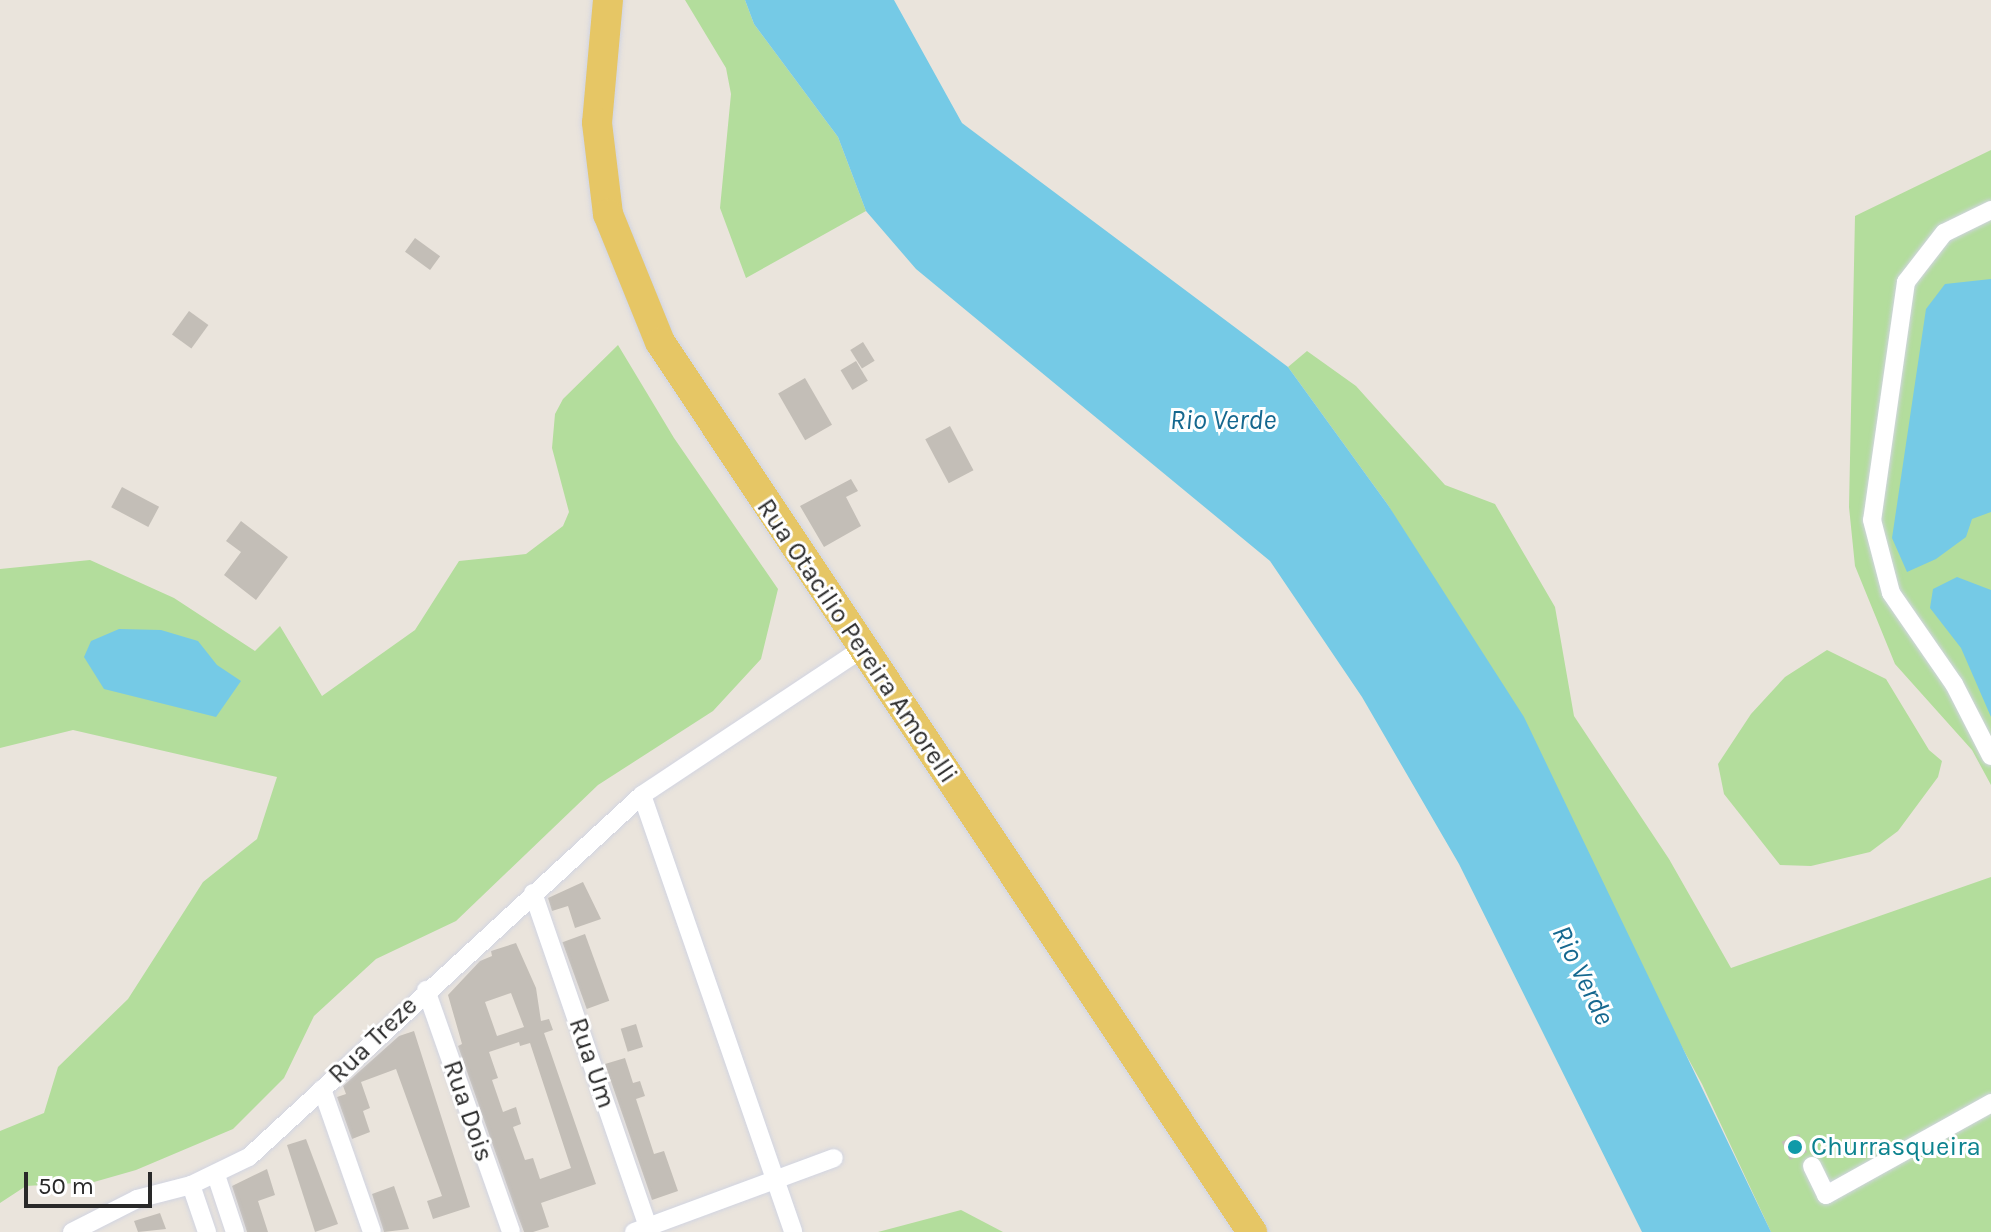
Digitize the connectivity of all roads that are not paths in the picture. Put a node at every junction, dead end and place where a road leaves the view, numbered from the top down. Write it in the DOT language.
graph roads {
  1 [pos="608,0"];
  2 [pos="1991,210"];
  3 [pos="862,649"];
  4 [pos="1991,756"];
  5 [pos="642,795"];
  6 [pos="533,893"];
  7 [pos="426,990"];
  8 [pos="322,1089"];
  9 [pos="1991,1103"];
  10 [pos="834,1158"];
  11 [pos="1812,1166"];
  12 [pos="216,1175"];
  13 [pos="774,1181"];
  14 [pos="191,1185"];
  15 [pos="644,1230"];
  16 [pos="72,1232"];
  17 [pos="207,1232"];
  18 [pos="235,1232"];
  19 [pos="372,1232"];
  20 [pos="511,1232"];
  21 [pos="793,1232"];
  22 [pos="1252,1232"];
  1 -- 3 [label="main road, Rua Otacilio Pereira Amorelli"];
  2 -- 4 [label="street"];
  3 -- 5 [label="street, Rua Treze"];
  3 -- 22 [label="main road, Rua Otacilio Pereira Amorelli"];
  5 -- 6 [label="street, Rua Treze"];
  5 -- 13 [label="street"];
  6 -- 7 [label="street, Rua Treze"];
  6 -- 15 [label="street, Rua Um"];
  7 -- 8 [label="street, Rua Treze"];
  7 -- 20 [label="street, Rua Dois"];
  8 -- 12 [label="street, Rua Treze"];
  8 -- 19 [label="street"];
  9 -- 11 [label="street"];
  10 -- 13 [label="street"];
  12 -- 14 [label="street, Rua Treze"];
  12 -- 18 [label="street"];
  13 -- 15 [label="street"];
  13 -- 21 [label="street"];
  14 -- 16 [label="street, Rua Treze"];
  14 -- 17 [label="street"];
}
